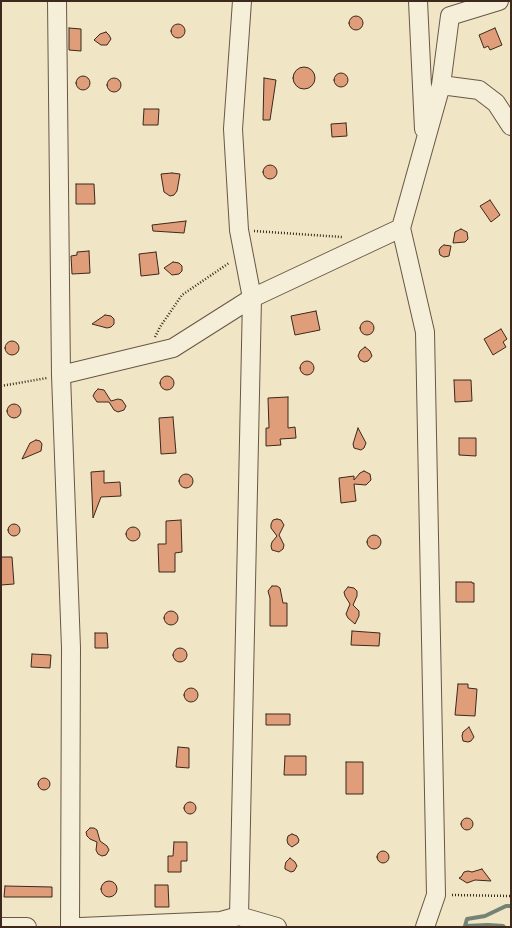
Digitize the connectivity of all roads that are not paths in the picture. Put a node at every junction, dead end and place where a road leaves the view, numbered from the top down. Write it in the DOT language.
graph roads {
  1 [pos="57,1"];
  2 [pos="242,1"];
  3 [pos="418,1"];
  4 [pos="499,1"];
  5 [pos="441,85"];
  6 [pos="511,126"];
  7 [pos="424,144"];
  8 [pos="401,228"];
  9 [pos="252,298"];
  10 [pos="61,375"];
  11 [pos="239,916"];
  12 [pos="1,927"];
  13 [pos="27,927"];
  14 [pos="70,927"];
  15 [pos="80,927"];
  16 [pos="277,927"];
  17 [pos="425,927"];
  1 -- 10 [label="street"];
  2 -- 9 [label="street"];
  3 -- 7 [label="street"];
  4 -- 5 [label="street"];
  5 -- 6 [label="street"];
  5 -- 7 [label="street"];
  7 -- 8 [label="street"];
  8 -- 9 [label="street"];
  8 -- 17 [label="street"];
  9 -- 10 [label="street"];
  9 -- 11 [label="street"];
  10 -- 14 [label="street"];
  11 -- 15 [label="street"];
  11 -- 16 [label="street"];
  12 -- 13 [label="street"];
}
